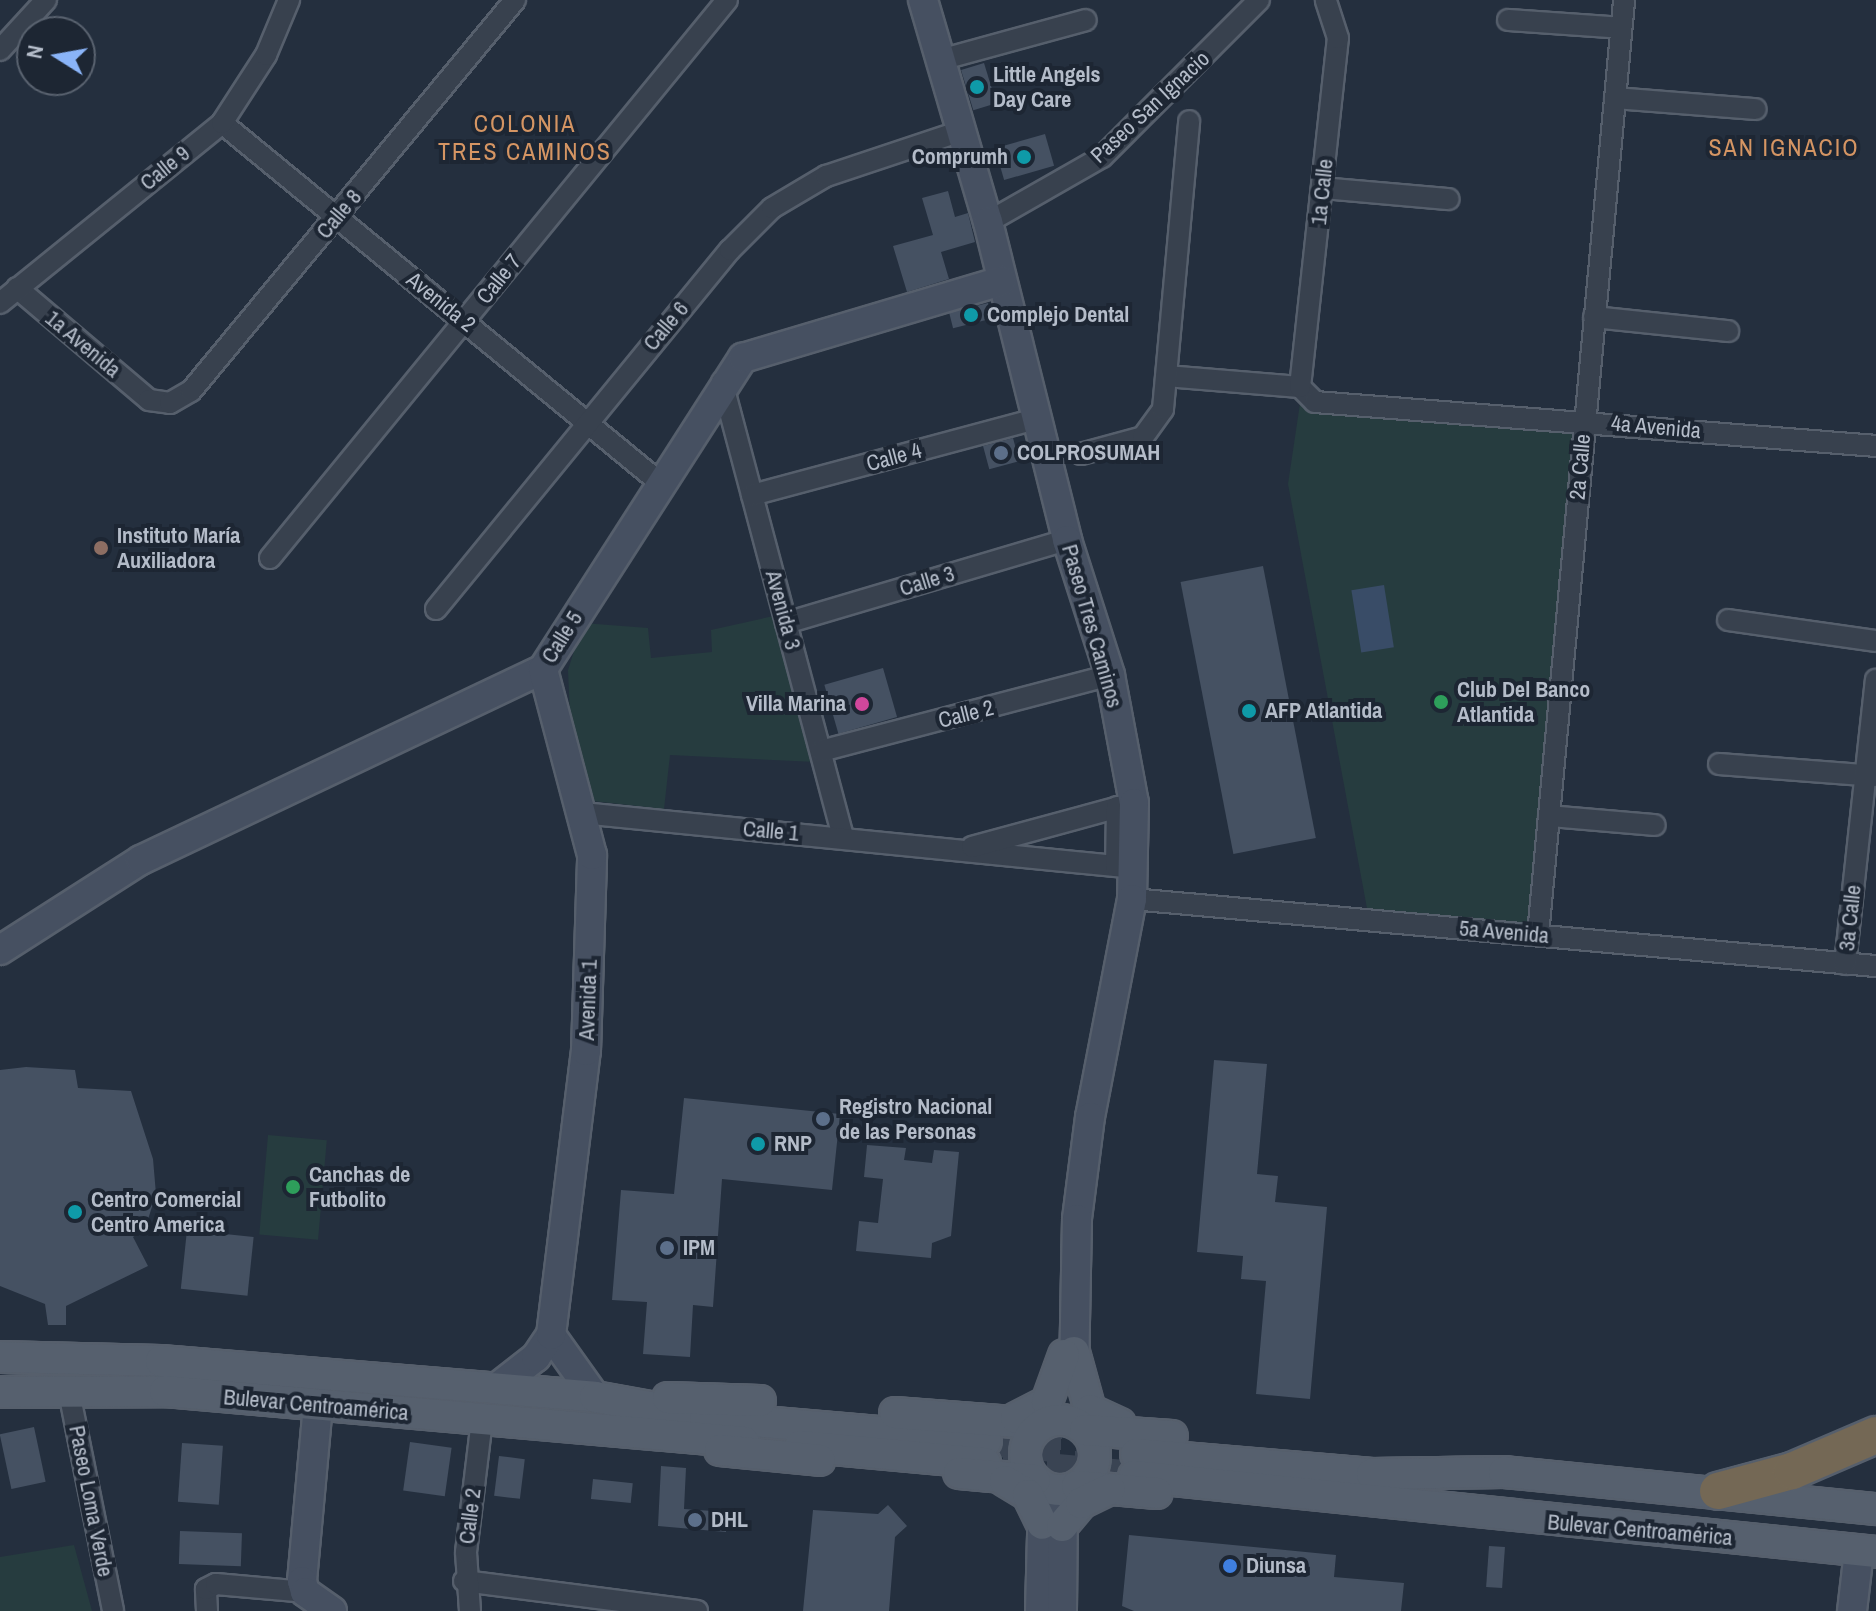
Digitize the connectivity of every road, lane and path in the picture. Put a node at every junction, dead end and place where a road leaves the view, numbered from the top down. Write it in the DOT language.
graph roads {
  1 [pos="46,0"];
  2 [pos="289,0"];
  3 [pos="515,0"];
  4 [pos="727,0"];
  5 [pos="923,0"];
  6 [pos="1259,0"];
  7 [pos="1624,0"];
  8 [pos="1330,1"];
  9 [pos="1086,20"];
  10 [pos="1508,20"];
  11 [pos="1621,28"];
  12 [pos="0,50"];
  13 [pos="940,60"];
  14 [pos="1615,98"];
  15 [pos="1756,109"];
  16 [pos="1189,121"];
  17 [pos="222,123"];
  18 [pos="961,131"];
  19 [pos="1322,188"];
  20 [pos="1449,199"];
  21 [pos="337,217"];
  22 [pos="988,222"];
  23 [pos="1002,281"];
  24 [pos="17,288"];
  25 [pos="0,303"];
  26 [pos="1594,317"];
  27 [pos="464,321"];
  28 [pos="1728,331"];
  29 [pos="1166,376"];
  30 [pos="722,382"];
  31 [pos="1300,387"];
  32 [pos="149,400"];
  33 [pos="1036,419"];
  34 [pos="1584,421"];
  35 [pos="586,422"];
  36 [pos="1876,446"];
  37 [pos="1081,454"];
  38 [pos="659,482"];
  39 [pos="752,495"];
  40 [pos="1067,540"];
  41 [pos="270,558"];
  42 [pos="436,609"];
  43 [pos="1728,620"];
  44 [pos="786,623"];
  45 [pos="1876,641"];
  46 [pos="543,669"];
  47 [pos="1110,675"];
  48 [pos="1876,680"];
  49 [pos="821,751"];
  50 [pos="1719,764"];
  51 [pos="1871,776"];
  52 [pos="1125,805"];
  53 [pos="582,813"];
  54 [pos="1549,816"];
  55 [pos="1655,825"];
  56 [pos="843,837"];
  57 [pos="961,850"];
  58 [pos="1126,867"];
  59 [pos="1132,899"];
  60 [pos="1538,935"];
  61 [pos="0,950"];
  62 [pos="1845,964"];
  63 [pos="1876,966"];
  64 [pos="551,1335"];
  65 [pos="1069,1353"];
  66 [pos="0,1357"];
  67 [pos="495,1389"];
  68 [pos="0,1392"];
  69 [pos="69,1392"];
  70 [pos="595,1397"];
  71 [pos="318,1405"];
  72 [pos="482,1420"];
  73 [pos="1064,1425"];
  74 [pos="1876,1435"];
  75 [pos="1177,1437"];
  76 [pos="992,1450"];
  77 [pos="1127,1473"];
  78 [pos="1409,1474"];
  79 [pos="1055,1486"];
  80 [pos="1718,1491"];
  81 [pos="1876,1509"];
  82 [pos="1052,1525"];
  83 [pos="1868,1551"];
  84 [pos="464,1581"];
  85 [pos="305,1592"];
  86 [pos="113,1611"];
  87 [pos="207,1611"];
  88 [pos="332,1611"];
  89 [pos="470,1611"];
  90 [pos="697,1611"];
  91 [pos="1040,1611"];
  92 [pos="1062,1611"];
  93 [pos="1852,1611"];
  1 -- 12 [label="street"];
  2 -- 17 [label="street, Calle 9"];
  3 -- 21 [label="street, Calle 8"];
  4 -- 27 [label="street, Calle 7"];
  5 -- 13 [label="street, Paseo Tres Caminos"];
  6 -- 22 [label="street, Paseo San Ignacio"];
  7 -- 11 [label="street, 2a Calle"];
  8 -- 19 [label="street, 1a Calle"];
  9 -- 13 [label="street"];
  10 -- 11 [label="street"];
  11 -- 14 [label="street, 2a Calle"];
  13 -- 18 [label="street, Paseo Tres Caminos"];
  14 -- 15 [label="street"];
  14 -- 26 [label="street, 2a Calle"];
  16 -- 29 [label="street"];
  17 -- 21 [label="street, Avenida 2"];
  17 -- 24 [label="street, Calle 9"];
  18 -- 22 [label="street, Paseo Tres Caminos"];
  18 -- 35 [label="street, Calle 6"];
  19 -- 20 [label="street"];
  19 -- 31 [label="street, 1a Calle"];
  21 -- 27 [label="street, Avenida 2"];
  21 -- 32 [label="street, Calle 8"];
  22 -- 23 [label="street, Paseo Tres Caminos"];
  23 -- 30 [label="street, Calle 5"];
  23 -- 33 [label="street, Paseo Tres Caminos"];
  24 -- 25 [label="street, Calle 9"];
  24 -- 32 [label="street, 1a Avenida"];
  26 -- 28 [label="street"];
  26 -- 34 [label="street, 2a Calle"];
  27 -- 35 [label="street, Avenida 2"];
  27 -- 41 [label="street, Calle 7"];
  29 -- 31 [label="street"];
  29 -- 37 [label="street"];
  30 -- 38 [label="street, Calle 5"];
  30 -- 39 [label="street, Avenida 3"];
  31 -- 34 [label="street, 4a Avenida"];
  33 -- 39 [label="street, Calle 4"];
  33 -- 40 [label="street, Paseo Tres Caminos"];
  34 -- 36 [label="street, 4a Avenida"];
  34 -- 54 [label="street, 2a Calle"];
  35 -- 38 [label="street, Avenida 2"];
  35 -- 42 [label="street, Calle 6"];
  38 -- 46 [label="street, Calle 5"];
  39 -- 44 [label="street, Avenida 3"];
  40 -- 44 [label="street, Calle 3"];
  40 -- 47 [label="street, Paseo Tres Caminos"];
  43 -- 45 [label="street"];
  44 -- 49 [label="street, Avenida 3"];
  46 -- 53 [label="street, Avenida 1"];
  46 -- 61 [label="street, Calle 5"];
  47 -- 49 [label="street, Calle 2"];
  47 -- 52 [label="street, Paseo Tres Caminos"];
  48 -- 51 [label="street, 3a Calle"];
  49 -- 56 [label="street, Avenida 3"];
  50 -- 51 [label="street"];
  51 -- 62 [label="street, 3a Calle"];
  52 -- 57 [label="street, Calle 1"];
  52 -- 58 [label="street, Paseo Tres Caminos"];
  53 -- 56 [label="street, Calle 1"];
  53 -- 64 [label="street, Avenida 1"];
  54 -- 55 [label="street"];
  54 -- 60 [label="street, 2a Calle"];
  56 -- 57 [label="street, Calle 1"];
  57 -- 58 [label="street, Calle 1"];
  58 -- 59 [label="street, Paseo Tres Caminos"];
  59 -- 60 [label="street, 5a Avenida"];
  59 -- 65 [label="street, Paseo Tres Caminos"];
  60 -- 62 [label="street, 5a Avenida"];
  62 -- 63 [label="street, 5a Avenida"];
  64 -- 67 [label="street"];
  64 -- 70 [label="street"];
  65 -- 73 [label="street, Paseo Tres Caminos"];
  65 -- 75 [label="main road"];
  65 -- 76 [label="main road"];
  66 -- 67 [label="main road, Bulevar Centroamérica"];
  67 -- 70 [label="main road, Bulevar Centroamérica"];
  68 -- 69 [label="main road, Bulevar Centroamérica"];
  69 -- 71 [label="main road, Bulevar Centroamérica"];
  69 -- 86 [label="street, Paseo Loma Verde"];
  70 -- 76 [label="main road, Bulevar Centroamérica"];
  71 -- 72 [label="main road, Bulevar Centroamérica"];
  71 -- 85 [label="street"];
  72 -- 76 [label="main road, Bulevar Centroamérica"];
  72 -- 84 [label="street, Calle 2"];
  73 -- 75 [label="main road, Bulevar Centroamérica"];
  73 -- 76 [label="main road, Bulevar Centroamérica"];
  73 -- 79 [label="main road"];
  73 -- 79 [label="main road"];
  74 -- 80 [label="highway"];
  75 -- 78 [label="main road, Bulevar Centroamérica"];
  76 -- 79 [label="main road, Bulevar Centroamérica"];
  76 -- 82 [label="main road"];
  77 -- 78 [label="main road, Bulevar Centroamérica"];
  77 -- 79 [label="main road, Bulevar Centroamérica"];
  77 -- 82 [label="main road"];
  77 -- 83 [label="main road, Bulevar Centroamérica"];
  78 -- 80 [label="main road, Bulevar Centroamérica"];
  79 -- 82 [label="street"];
  80 -- 81 [label="main road, Bulevar Centroamérica"];
  82 -- 91 [label="street"];
  82 -- 92 [label="street"];
  83 -- 93 [label="street"];
  84 -- 89 [label="street, Calle 2"];
  84 -- 90 [label="street"];
  85 -- 87 [label="street"];
  85 -- 88 [label="street"];
}
